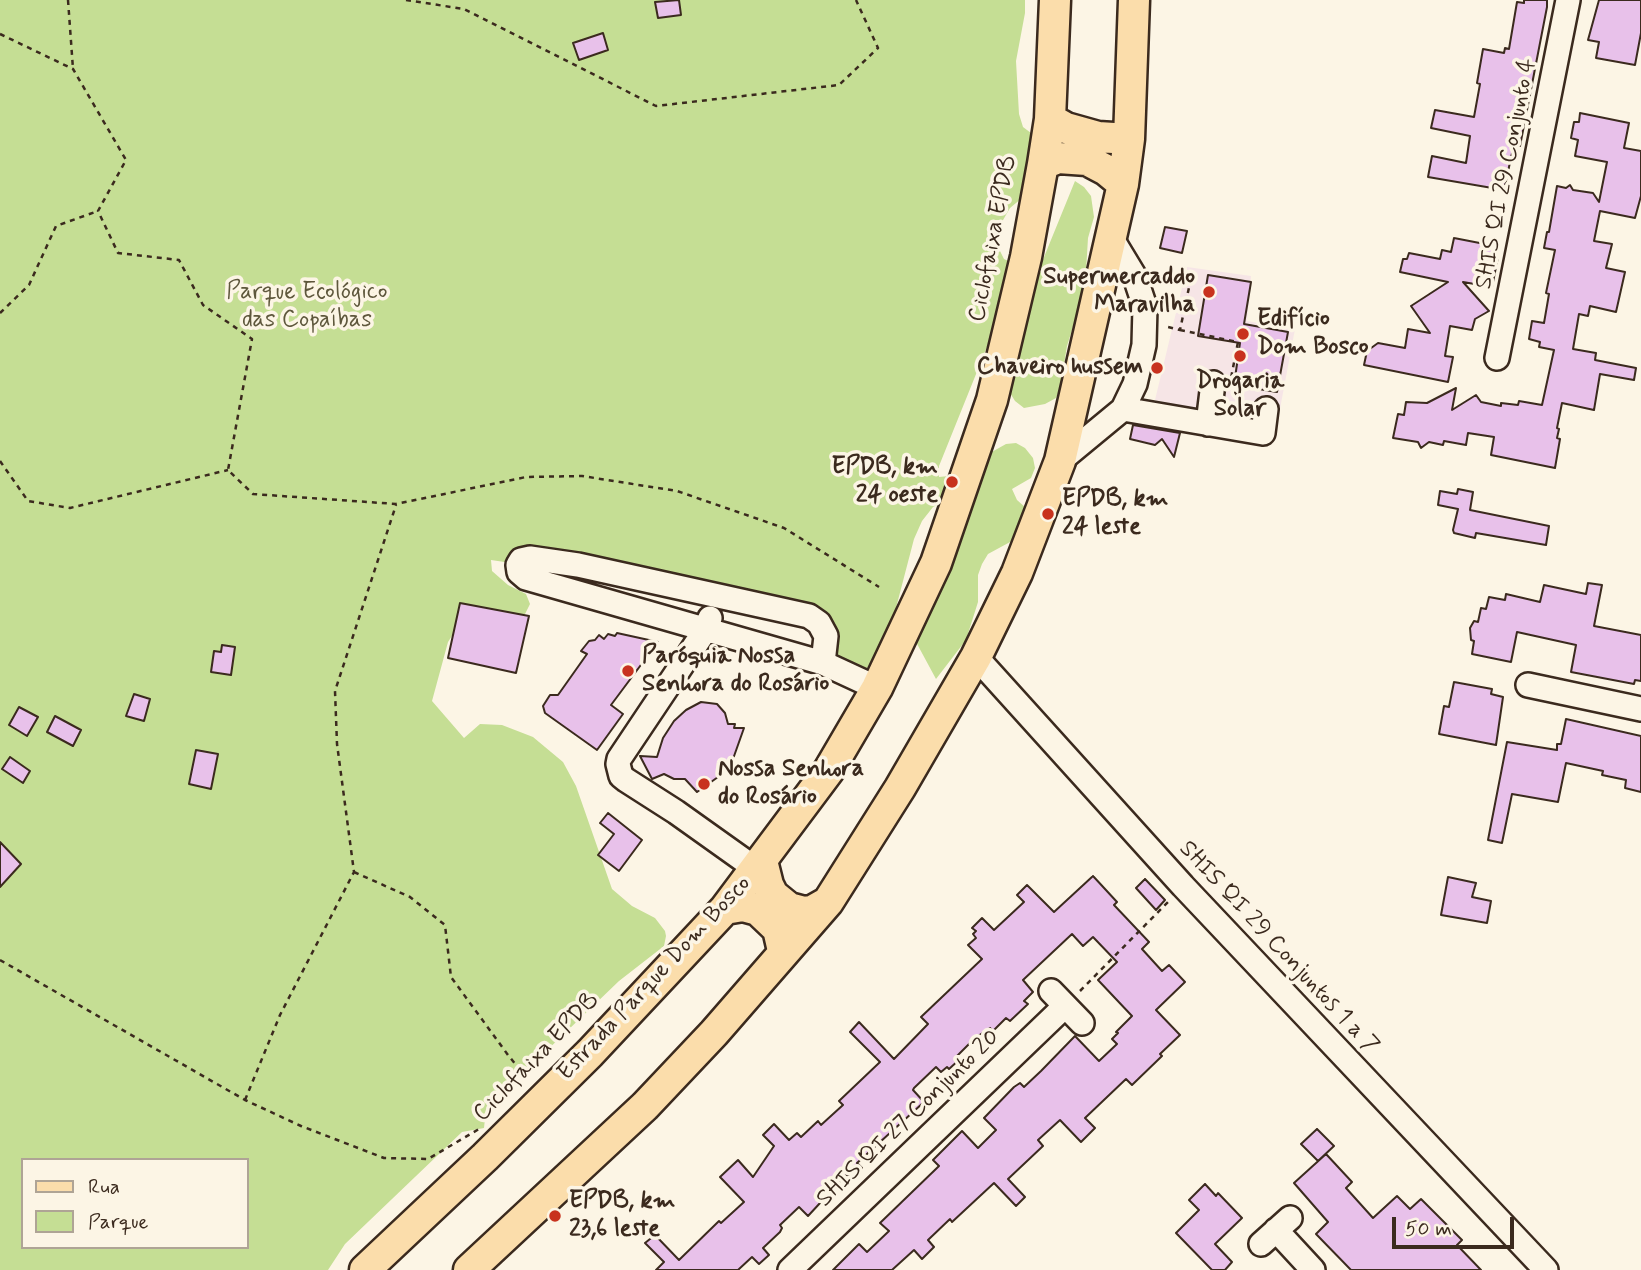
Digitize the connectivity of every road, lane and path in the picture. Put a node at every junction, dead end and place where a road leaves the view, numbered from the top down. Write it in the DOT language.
graph roads {
  1 [pos="68,0"];
  2 [pos="405,0"];
  3 [pos="856,0"];
  4 [pos="1055,0"];
  5 [pos="1122,0"];
  6 [pos="1134,0"];
  7 [pos="1568,0"];
  8 [pos="0,34"];
  9 [pos="1133,45"];
  10 [pos="73,69"];
  11 [pos="1050,119"];
  12 [pos="1129,139"];
  13 [pos="1043,164"];
  14 [pos="1123,184"];
  15 [pos="98,211"];
  16 [pos="1112,239"];
  17 [pos="1150,271"];
  18 [pos="0,313"];
  19 [pos="1145,323"];
  20 [pos="1180,330"];
  21 [pos="1195,333"];
  22 [pos="1497,358"];
  23 [pos="1213,383"];
  24 [pos="1123,409"];
  25 [pos="1266,409"];
  26 [pos="1208,424"];
  27 [pos="0,461"];
  28 [pos="1060,461"];
  29 [pos="228,470"];
  30 [pos="396,504"];
  31 [pos="879,587"];
  32 [pos="717,597"];
  33 [pos="706,629"];
  34 [pos="976,657"];
  35 [pos="823,663"];
  36 [pos="1528,685"];
  37 [pos="877,688"];
  38 [pos="1641,709"];
  39 [pos="759,865"];
  40 [pos="354,872"];
  41 [pos="1183,886"];
  42 [pos="828,902"];
  43 [pos="725,909"];
  44 [pos="783,951"];
  45 [pos="0,960"];
  46 [pos="1058,998"];
  47 [pos="1082,1023"];
  48 [pos="532,1089"];
  49 [pos="245,1100"];
  50 [pos="487,1122"];
  51 [pos="1276,1231"];
  52 [pos="365,1270"];
  53 [pos="469,1270"];
  54 [pos="790,1270"];
  55 [pos="1313,1270"];
  56 [pos="1546,1270"];
  1 -- 10 [label="path"];
  2 -- 3 [label="path"];
  4 -- 11 [label="main road, Estrada Parque Dom Bosco"];
  5 -- 9 [label="street"];
  6 -- 9 [label="main road"];
  7 -- 22 [label="street, SHIS QI 29 Conjunto 4"];
  8 -- 10 [label="path"];
  9 -- 12 [label="main road"];
  10 -- 15 [label="path"];
  11 -- 12 [label="main road"];
  11 -- 13 [label="main road, Estrada Parque Dom Bosco"];
  12 -- 14 [label="main road"];
  13 -- 14 [label="main road"];
  13 -- 37 [label="main road, Estrada Parque Dom Bosco"];
  14 -- 16 [label="main road"];
  15 -- 18 [label="path"];
  15 -- 29 [label="path"];
  16 -- 19 [label="street"];
  16 -- 28 [label="main road"];
  17 -- 20 [label="path"];
  19 -- 20 [label="path"];
  19 -- 24 [label="street"];
  20 -- 21 [label="path"];
  23 -- 26 [label="street"];
  24 -- 26 [label="street"];
  24 -- 28 [label="street"];
  25 -- 26 [label="street"];
  27 -- 29 [label="path"];
  28 -- 34 [label="main road"];
  29 -- 30 [label="path"];
  30 -- 31 [label="path"];
  30 -- 40 [label="path"];
  32 -- 33 [label="street"];
  32 -- 33 [label="street"];
  32 -- 35 [label="street"];
  33 -- 35 [label="street"];
  33 -- 39 [label="street"];
  34 -- 41 [label="street, SHIS QI 29 Conjuntos 1 a 7"];
  34 -- 42 [label="main road"];
  35 -- 37 [label="street"];
  36 -- 38 [label="street"];
  37 -- 39 [label="main road, Estrada Parque Dom Bosco"];
  39 -- 42 [label="main road"];
  39 -- 43 [label="main road, Estrada Parque Dom Bosco"];
  40 -- 48 [label="path"];
  40 -- 49 [label="path"];
  41 -- 46 [label="path"];
  41 -- 56 [label="street, SHIS QI 29 Conjuntos 1 a 7"];
  42 -- 44 [label="main road"];
  43 -- 44 [label="main road"];
  43 -- 48 [label="main road, Estrada Parque Dom Bosco"];
  44 -- 53 [label="main road"];
  45 -- 49 [label="path"];
  46 -- 47 [label="street"];
  46 -- 54 [label="street, SHIS QI 27 Conjunto 20"];
  48 -- 52 [label="main road, Estrada Parque Dom Bosco"];
  49 -- 50 [label="path"];
  51 -- 55 [label="street"];
}
